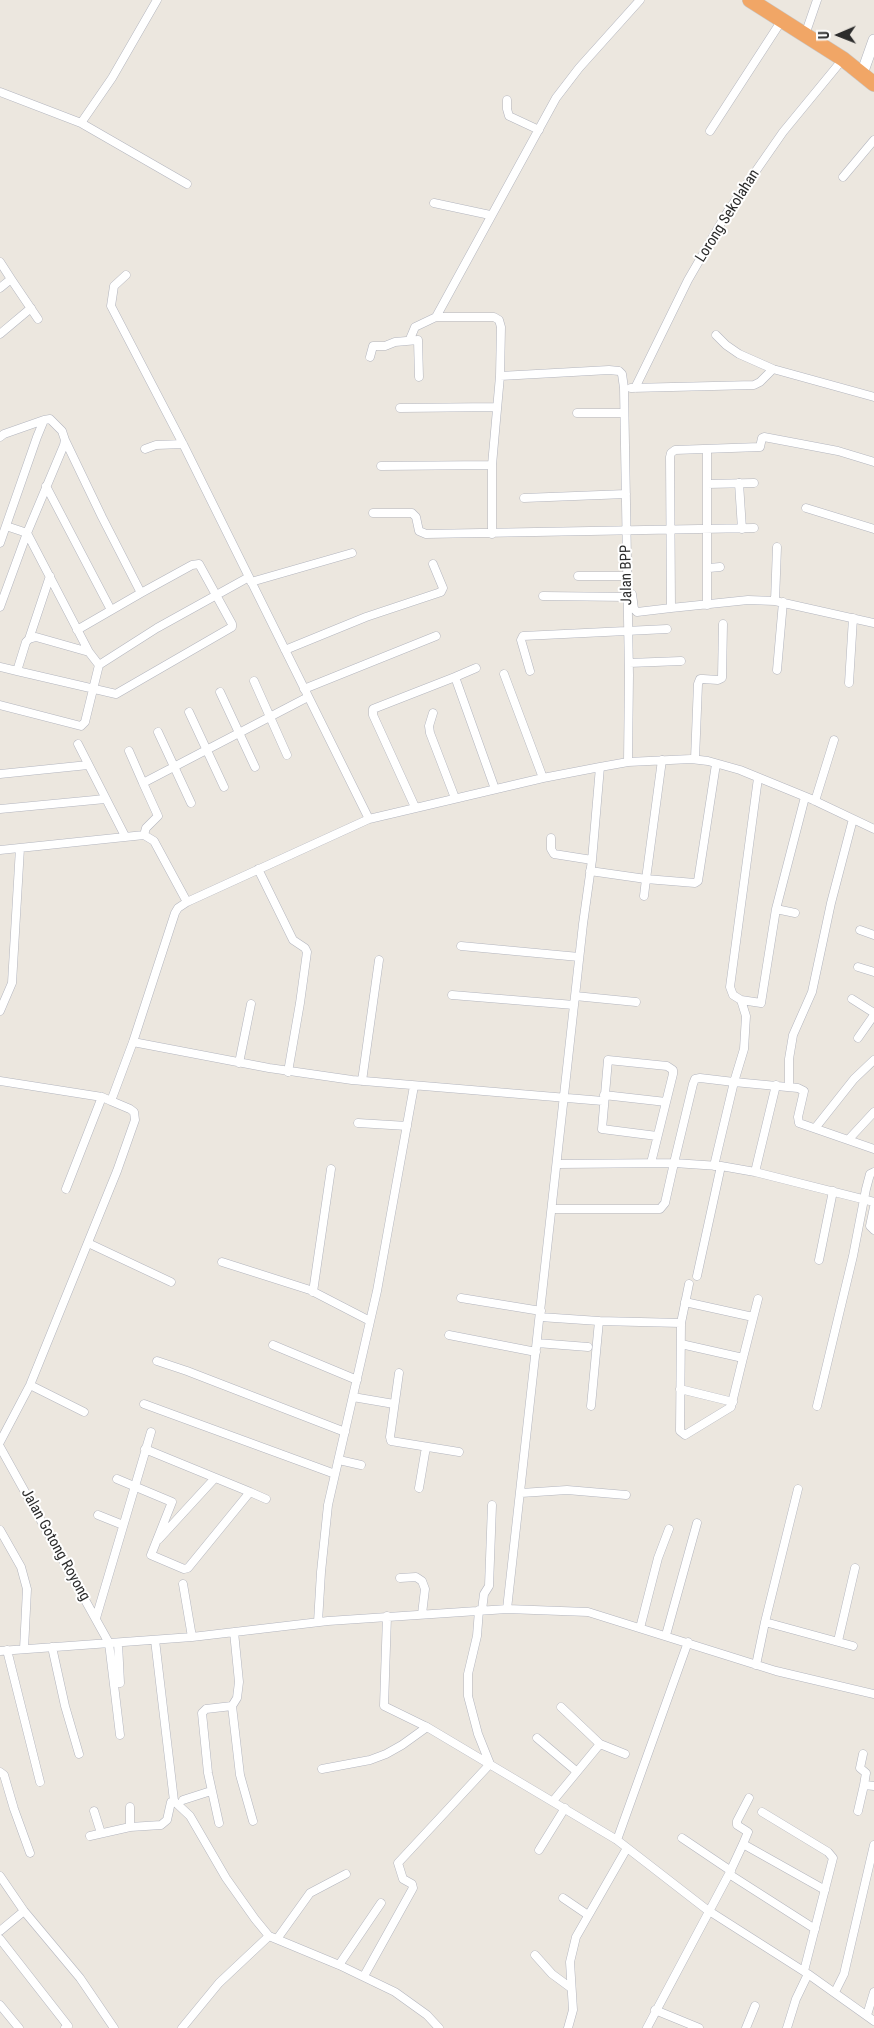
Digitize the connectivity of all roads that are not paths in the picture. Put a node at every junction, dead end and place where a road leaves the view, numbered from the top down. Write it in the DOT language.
graph roads {
  1 [pos="157,0"];
  2 [pos="640,0"];
  3 [pos="750,0"];
  4 [pos="817,0"];
  5 [pos="782,20"];
  6 [pos="805,34"];
  7 [pos="874,40"];
  8 [pos="843,59"];
  9 [pos="862,74"];
  10 [pos="874,84"];
  11 [pos="0,92"];
  12 [pos="507,100"];
  13 [pos="81,123"];
  14 [pos="539,130"];
  15 [pos="710,131"];
  16 [pos="874,140"];
  17 [pos="844,177"];
  18 [pos="187,184"];
  19 [pos="434,203"];
  20 [pos="490,215"];
  21 [pos="0,262"];
  22 [pos="126,275"];
  23 [pos="11,279"];
  24 [pos="0,288"];
  25 [pos="31,308"];
  26 [pos="436,317"];
  27 [pos="38,319"];
  28 [pos="0,334"];
  29 [pos="716,335"];
  30 [pos="410,339"];
  31 [pos="370,356"];
  32 [pos="773,369"];
  33 [pos="500,376"];
  34 [pos="419,377"];
  35 [pos="624,388"];
  36 [pos="635,388"];
  37 [pos="874,397"];
  38 [pos="497,407"];
  39 [pos="400,408"];
  40 [pos="577,413"];
  41 [pos="624,413"];
  42 [pos="44,420"];
  43 [pos="0,437"];
  44 [pos="65,440"];
  45 [pos="183,444"];
  46 [pos="145,449"];
  47 [pos="707,449"];
  48 [pos="874,462"];
  49 [pos="492,465"];
  50 [pos="381,466"];
  51 [pos="739,483"];
  52 [pos="754,483"];
  53 [pos="707,484"];
  54 [pos="46,486"];
  55 [pos="626,494"];
  56 [pos="524,498"];
  57 [pos="806,508"];
  58 [pos="373,512"];
  59 [pos="6,526"];
  60 [pos="754,528"];
  61 [pos="708,529"];
  62 [pos="742,529"];
  63 [pos="874,529"];
  64 [pos="626,530"];
  65 [pos="670,530"];
  66 [pos="27,533"];
  67 [pos="492,534"];
  68 [pos="0,543"];
  69 [pos="777,547"];
  70 [pos="352,553"];
  71 [pos="433,564"];
  72 [pos="720,567"];
  73 [pos="709,568"];
  74 [pos="50,576"];
  75 [pos="578,576"];
  76 [pos="250,580"];
  77 [pos="627,580"];
  78 [pos="141,593"];
  79 [pos="216,595"];
  80 [pos="542,596"];
  81 [pos="628,597"];
  82 [pos="779,601"];
  83 [pos="707,605"];
  84 [pos="0,607"];
  85 [pos="671,608"];
  86 [pos="111,610"];
  87 [pos="853,618"];
  88 [pos="874,623"];
  89 [pos="723,624"];
  90 [pos="667,629"];
  91 [pos="77,630"];
  92 [pos="628,631"];
  93 [pos="436,636"];
  94 [pos="29,639"];
  95 [pos="285,650"];
  96 [pos="88,652"];
  97 [pos="681,660"];
  98 [pos="629,663"];
  99 [pos="98,665"];
  100 [pos="0,666"];
  101 [pos="476,668"];
  102 [pos="777,670"];
  103 [pos="17,671"];
  104 [pos="530,671"];
  105 [pos="504,674"];
  106 [pos="455,677"];
  107 [pos="254,681"];
  108 [pos="849,683"];
  109 [pos="93,688"];
  110 [pos="304,689"];
  111 [pos="220,692"];
  112 [pos="308,697"];
  113 [pos="0,705"];
  114 [pos="189,712"];
  115 [pos="433,713"];
  116 [pos="271,716"];
  117 [pos="158,732"];
  118 [pos="239,733"];
  119 [pos="834,740"];
  120 [pos="78,744"];
  121 [pos="206,750"];
  122 [pos="129,751"];
  123 [pos="287,755"];
  124 [pos="695,759"];
  125 [pos="662,760"];
  126 [pos="628,762"];
  127 [pos="716,764"];
  128 [pos="88,765"];
  129 [pos="174,767"];
  130 [pos="255,767"];
  131 [pos="600,767"];
  132 [pos="0,774"];
  133 [pos="543,778"];
  134 [pos="758,778"];
  135 [pos="143,783"];
  136 [pos="224,787"];
  137 [pos="494,789"];
  138 [pos="805,797"];
  139 [pos="455,798"];
  140 [pos="105,799"];
  141 [pos="816,801"];
  142 [pos="192,803"];
  143 [pos="415,808"];
  144 [pos="0,809"];
  145 [pos="368,818"];
  146 [pos="852,819"];
  147 [pos="874,829"];
  148 [pos="144,835"];
  149 [pos="125,836"];
  150 [pos="551,838"];
  151 [pos="20,848"];
  152 [pos="0,850"];
  153 [pos="592,860"];
  154 [pos="258,869"];
  155 [pos="590,871"];
  156 [pos="646,879"];
  157 [pos="644,896"];
  158 [pos="187,902"];
  159 [pos="776,909"];
  160 [pos="795,913"];
  161 [pos="860,930"];
  162 [pos="874,935"];
  163 [pos="461,946"];
  164 [pos="579,957"];
  165 [pos="379,960"];
  166 [pos="858,966"];
  167 [pos="874,972"];
  168 [pos="452,995"];
  169 [pos="852,999"];
  170 [pos="741,1000"];
  171 [pos="574,1001"];
  172 [pos="636,1002"];
  173 [pos="251,1004"];
  174 [pos="0,1011"];
  175 [pos="874,1014"];
  176 [pos="858,1038"];
  177 [pos="133,1042"];
  178 [pos="874,1060"];
  179 [pos="238,1063"];
  180 [pos="288,1072"];
  181 [pos="0,1081"];
  182 [pos="362,1081"];
  183 [pos="734,1082"];
  184 [pos="776,1085"];
  185 [pos="414,1086"];
  186 [pos="788,1086"];
  187 [pos="102,1097"];
  188 [pos="564,1097"];
  189 [pos="604,1098"];
  190 [pos="111,1100"];
  191 [pos="666,1102"];
  192 [pos="874,1112"];
  193 [pos="358,1123"];
  194 [pos="407,1126"];
  195 [pos="816,1127"];
  196 [pos="657,1136"];
  197 [pos="848,1138"];
  198 [pos="874,1149"];
  199 [pos="674,1163"];
  200 [pos="556,1164"];
  201 [pos="651,1164"];
  202 [pos="718,1166"];
  203 [pos="332,1169"];
  204 [pos="755,1172"];
  205 [pos="874,1172"];
  206 [pos="66,1190"];
  207 [pos="834,1191"];
  208 [pos="864,1198"];
  209 [pos="874,1202"];
  210 [pos="874,1207"];
  211 [pos="552,1208"];
  212 [pos="874,1230"];
  213 [pos="88,1243"];
  214 [pos="819,1260"];
  215 [pos="222,1262"];
  216 [pos="697,1276"];
  217 [pos="171,1282"];
  218 [pos="689,1284"];
  219 [pos="313,1292"];
  220 [pos="461,1298"];
  221 [pos="758,1299"];
  222 [pos="685,1302"];
  223 [pos="540,1314"];
  224 [pos="753,1317"];
  225 [pos="370,1321"];
  226 [pos="599,1321"];
  227 [pos="681,1323"];
  228 [pos="449,1335"];
  229 [pos="537,1343"];
  230 [pos="681,1344"];
  231 [pos="273,1346"];
  232 [pos="588,1347"];
  233 [pos="536,1352"];
  234 [pos="744,1358"];
  235 [pos="157,1361"];
  236 [pos="399,1373"];
  237 [pos="357,1380"];
  238 [pos="30,1385"];
  239 [pos="680,1389"];
  240 [pos="353,1397"];
  241 [pos="733,1402"];
  242 [pos="144,1404"];
  243 [pos="394,1404"];
  244 [pos="591,1406"];
  245 [pos="818,1406"];
  246 [pos="84,1412"];
  247 [pos="150,1432"];
  248 [pos="345,1432"];
  249 [pos="0,1442"];
  250 [pos="426,1446"];
  251 [pos="0,1447"];
  252 [pos="145,1449"];
  253 [pos="460,1452"];
  254 [pos="338,1460"];
  255 [pos="361,1464"];
  256 [pos="336,1474"];
  257 [pos="215,1478"];
  258 [pos="116,1479"];
  259 [pos="135,1485"];
  260 [pos="419,1488"];
  261 [pos="798,1489"];
  262 [pos="250,1492"];
  263 [pos="521,1493"];
  264 [pos="626,1495"];
  265 [pos="266,1499"];
  266 [pos="172,1502"];
  267 [pos="492,1505"];
  268 [pos="187,1508"];
  269 [pos="98,1515"];
  270 [pos="696,1523"];
  271 [pos="123,1525"];
  272 [pos="0,1530"];
  273 [pos="669,1530"];
  274 [pos="154,1544"];
  275 [pos="9,1546"];
  276 [pos="0,1547"];
  277 [pos="855,1568"];
  278 [pos="400,1578"];
  279 [pos="183,1584"];
  280 [pos="507,1609"];
  281 [pos="481,1610"];
  282 [pos="422,1614"];
  283 [pos="387,1616"];
  284 [pos="96,1618"];
  285 [pos="318,1622"];
  286 [pos="765,1622"];
  287 [pos="640,1628"];
  288 [pos="234,1632"];
  289 [pos="666,1635"];
  290 [pos="192,1637"];
  291 [pos="156,1640"];
  292 [pos="838,1641"];
  293 [pos="688,1642"];
  294 [pos="109,1643"];
  295 [pos="118,1643"];
  296 [pos="853,1646"];
  297 [pos="52,1647"];
  298 [pos="24,1649"];
  299 [pos="4,1650"];
  300 [pos="756,1665"];
  301 [pos="120,1683"];
  302 [pos="874,1694"];
  303 [pos="232,1706"];
  304 [pos="561,1707"];
  305 [pos="427,1727"];
  306 [pos="120,1735"];
  307 [pos="537,1738"];
  308 [pos="600,1744"];
  309 [pos="78,1754"];
  310 [pos="625,1754"];
  311 [pos="862,1754"];
  312 [pos="490,1764"];
  313 [pos="322,1769"];
  314 [pos="576,1771"];
  315 [pos="0,1772"];
  316 [pos="40,1782"];
  317 [pos="864,1785"];
  318 [pos="874,1786"];
  319 [pos="211,1791"];
  320 [pos="750,1798"];
  321 [pos="183,1800"];
  322 [pos="174,1801"];
  323 [pos="553,1801"];
  324 [pos="130,1807"];
  325 [pos="565,1808"];
  326 [pos="94,1811"];
  327 [pos="858,1811"];
  328 [pos="762,1812"];
  329 [pos="253,1822"];
  330 [pos="219,1823"];
  331 [pos="130,1827"];
  332 [pos="101,1833"];
  333 [pos="90,1836"];
  334 [pos="682,1838"];
  335 [pos="617,1840"];
  336 [pos="743,1844"];
  337 [pos="874,1845"];
  338 [pos="627,1848"];
  339 [pos="539,1850"];
  340 [pos="30,1852"];
  341 [pos="730,1872"];
  342 [pos="346,1874"];
  343 [pos="0,1876"];
  344 [pos="825,1890"];
  345 [pos="562,1898"];
  346 [pos="381,1903"];
  347 [pos="24,1911"];
  348 [pos="709,1911"];
  349 [pos="588,1915"];
  350 [pos="815,1929"];
  351 [pos="0,1931"];
  352 [pos="273,1937"];
  353 [pos="0,1939"];
  354 [pos="536,1955"];
  355 [pos="339,1965"];
  356 [pos="806,1972"];
  357 [pos="364,1976"];
  358 [pos="572,1988"];
  359 [pos="835,1992"];
  360 [pos="874,1992"];
  361 [pos="756,2006"];
  362 [pos="655,2010"];
  363 [pos="3,2013"];
  364 [pos="866,2015"];
  365 [pos="874,2020"];
  366 [pos="19,2028"];
  367 [pos="65,2028"];
  368 [pos="114,2028"];
  369 [pos="182,2028"];
  370 [pos="439,2028"];
  371 [pos="568,2028"];
  372 [pos="647,2028"];
  373 [pos="699,2028"];
  374 [pos="746,2028"];
  375 [pos="787,2028"];
  1 -- 13 [label="street"];
  2 -- 14 [label="street"];
  3 -- 5 [label="highway"];
  4 -- 6 [label="street"];
  5 -- 6 [label="highway"];
  5 -- 15 [label="street"];
  6 -- 8 [label="highway"];
  7 -- 9 [label="main road"];
  8 -- 9 [label="highway"];
  8 -- 36 [label="street, Lorong Sekolahan"];
  9 -- 10 [label="highway"];
  11 -- 13 [label="street"];
  12 -- 14 [label="street"];
  13 -- 18 [label="street"];
  14 -- 20 [label="street"];
  16 -- 17 [label="street"];
  19 -- 20 [label="street"];
  20 -- 26 [label="street"];
  21 -- 23 [label="street"];
  22 -- 45 [label="street"];
  23 -- 24 [label="street"];
  23 -- 25 [label="street"];
  25 -- 27 [label="street"];
  25 -- 28 [label="street"];
  26 -- 30 [label="street"];
  26 -- 33 [label="street"];
  29 -- 32 [label="street"];
  30 -- 31 [label="street"];
  30 -- 34 [label="street"];
  32 -- 36 [label="street"];
  32 -- 37 [label="street"];
  33 -- 35 [label="street"];
  33 -- 38 [label="street"];
  35 -- 36 [label="street"];
  35 -- 41 [label="street, Jalan BPP"];
  38 -- 39 [label="street"];
  38 -- 49 [label="street"];
  40 -- 41 [label="street"];
  41 -- 55 [label="street, Jalan BPP"];
  42 -- 43 [label="street"];
  42 -- 44 [label="street"];
  42 -- 59 [label="street"];
  44 -- 54 [label="street"];
  44 -- 78 [label="street"];
  45 -- 46 [label="street"];
  45 -- 76 [label="street"];
  47 -- 48 [label="street"];
  47 -- 53 [label="street"];
  47 -- 65 [label="street"];
  49 -- 50 [label="street"];
  49 -- 67 [label="street"];
  51 -- 52 [label="street"];
  51 -- 53 [label="street"];
  51 -- 62 [label="street"];
  53 -- 61 [label="street"];
  54 -- 66 [label="street"];
  54 -- 86 [label="street"];
  55 -- 56 [label="street"];
  55 -- 64 [label="street, Jalan BPP"];
  57 -- 63 [label="street"];
  58 -- 67 [label="street"];
  59 -- 66 [label="street"];
  59 -- 68 [label="street"];
  60 -- 62 [label="street"];
  61 -- 62 [label="street"];
  61 -- 65 [label="street"];
  61 -- 73 [label="street"];
  64 -- 65 [label="street"];
  64 -- 67 [label="street"];
  64 -- 77 [label="street, Jalan BPP"];
  65 -- 85 [label="street"];
  66 -- 74 [label="street"];
  66 -- 84 [label="street"];
  69 -- 82 [label="street"];
  70 -- 76 [label="street"];
  71 -- 95 [label="street"];
  72 -- 73 [label="street"];
  73 -- 83 [label="street"];
  74 -- 91 [label="street"];
  74 -- 94 [label="street"];
  75 -- 77 [label="street"];
  76 -- 79 [label="street"];
  76 -- 95 [label="street"];
  77 -- 81 [label="street, Jalan BPP"];
  77 -- 85 [label="street"];
  78 -- 79 [label="street"];
  78 -- 86 [label="street"];
  79 -- 99 [label="street"];
  79 -- 109 [label="street"];
  80 -- 81 [label="street"];
  81 -- 92 [label="street, Jalan BPP"];
  82 -- 83 [label="street"];
  82 -- 87 [label="street"];
  82 -- 102 [label="street"];
  83 -- 85 [label="street"];
  86 -- 91 [label="street"];
  87 -- 88 [label="street"];
  87 -- 108 [label="street"];
  89 -- 124 [label="street"];
  90 -- 92 [label="street"];
  91 -- 96 [label="street"];
  92 -- 98 [label="street, Jalan BPP"];
  92 -- 104 [label="street"];
  93 -- 110 [label="street"];
  94 -- 96 [label="street"];
  94 -- 103 [label="street"];
  95 -- 110 [label="street"];
  96 -- 99 [label="street"];
  97 -- 98 [label="street"];
  98 -- 126 [label="street, Jalan BPP"];
  99 -- 109 [label="street"];
  100 -- 103 [label="street"];
  101 -- 106 [label="street"];
  103 -- 109 [label="street"];
  105 -- 133 [label="street"];
  106 -- 137 [label="street"];
  106 -- 143 [label="street"];
  107 -- 116 [label="street"];
  109 -- 113 [label="street"];
  110 -- 112 [label="street"];
  111 -- 118 [label="street"];
  112 -- 116 [label="street"];
  112 -- 145 [label="street"];
  114 -- 121 [label="street"];
  115 -- 139 [label="street"];
  116 -- 118 [label="street"];
  116 -- 123 [label="street"];
  117 -- 129 [label="street"];
  118 -- 121 [label="street"];
  118 -- 130 [label="street"];
  119 -- 141 [label="street"];
  120 -- 128 [label="street"];
  121 -- 129 [label="street"];
  121 -- 136 [label="street"];
  122 -- 135 [label="street"];
  124 -- 125 [label="street"];
  124 -- 127 [label="street"];
  125 -- 126 [label="street"];
  125 -- 156 [label="street"];
  126 -- 131 [label="street"];
  127 -- 134 [label="street"];
  127 -- 156 [label="street"];
  128 -- 132 [label="street"];
  128 -- 140 [label="street"];
  129 -- 135 [label="street"];
  129 -- 142 [label="street"];
  131 -- 133 [label="street"];
  131 -- 153 [label="street"];
  133 -- 137 [label="street"];
  134 -- 138 [label="street"];
  134 -- 170 [label="street"];
  135 -- 148 [label="street"];
  137 -- 139 [label="street"];
  138 -- 141 [label="street"];
  138 -- 159 [label="street"];
  139 -- 143 [label="street"];
  140 -- 144 [label="street"];
  140 -- 149 [label="street"];
  141 -- 146 [label="street"];
  143 -- 145 [label="street"];
  145 -- 154 [label="street"];
  146 -- 147 [label="street"];
  146 -- 186 [label="street"];
  148 -- 149 [label="street"];
  148 -- 158 [label="street"];
  149 -- 151 [label="street"];
  150 -- 153 [label="street"];
  151 -- 152 [label="street"];
  151 -- 174 [label="street"];
  153 -- 155 [label="street"];
  154 -- 158 [label="street"];
  154 -- 180 [label="street"];
  155 -- 156 [label="street"];
  155 -- 164 [label="street"];
  156 -- 157 [label="street"];
  158 -- 177 [label="street"];
  159 -- 160 [label="street"];
  159 -- 170 [label="street"];
  161 -- 162 [label="street"];
  163 -- 164 [label="street"];
  164 -- 171 [label="street"];
  165 -- 182 [label="street"];
  166 -- 167 [label="street"];
  168 -- 171 [label="street"];
  169 -- 175 [label="street"];
  170 -- 183 [label="street"];
  171 -- 172 [label="street"];
  171 -- 188 [label="street"];
  173 -- 179 [label="street"];
  175 -- 176 [label="street"];
  177 -- 179 [label="street"];
  177 -- 190 [label="street"];
  178 -- 195 [label="street"];
  179 -- 180 [label="street"];
  180 -- 182 [label="street"];
  181 -- 187 [label="street"];
  182 -- 185 [label="street"];
  183 -- 184 [label="street"];
  183 -- 199 [label="street"];
  183 -- 202 [label="street"];
  184 -- 186 [label="street"];
  184 -- 204 [label="street"];
  185 -- 188 [label="street"];
  185 -- 194 [label="street"];
  186 -- 195 [label="street"];
  187 -- 190 [label="street"];
  187 -- 206 [label="street"];
  188 -- 189 [label="street"];
  188 -- 200 [label="street"];
  189 -- 191 [label="street"];
  189 -- 191 [label="street"];
  189 -- 196 [label="street"];
  190 -- 213 [label="street"];
  191 -- 196 [label="street"];
  192 -- 197 [label="street"];
  193 -- 194 [label="street"];
  194 -- 225 [label="street"];
  195 -- 197 [label="street"];
  196 -- 201 [label="street"];
  197 -- 198 [label="street"];
  199 -- 201 [label="street"];
  199 -- 202 [label="street"];
  199 -- 211 [label="street"];
  200 -- 201 [label="street"];
  200 -- 211 [label="street"];
  202 -- 204 [label="street"];
  202 -- 216 [label="street"];
  203 -- 219 [label="street"];
  204 -- 207 [label="street"];
  205 -- 208 [label="street"];
  207 -- 208 [label="street"];
  207 -- 214 [label="street"];
  208 -- 209 [label="street"];
  208 -- 245 [label="street"];
  210 -- 212 [label="street"];
  211 -- 223 [label="street"];
  213 -- 217 [label="street"];
  213 -- 238 [label="street"];
  215 -- 219 [label="street"];
  218 -- 222 [label="street"];
  219 -- 225 [label="street"];
  220 -- 223 [label="street"];
  221 -- 224 [label="street"];
  222 -- 224 [label="street"];
  222 -- 227 [label="street"];
  223 -- 226 [label="street"];
  223 -- 229 [label="street"];
  224 -- 234 [label="street"];
  225 -- 237 [label="street"];
  226 -- 227 [label="street"];
  226 -- 244 [label="street"];
  227 -- 230 [label="street"];
  228 -- 233 [label="street"];
  229 -- 232 [label="street"];
  229 -- 233 [label="street"];
  230 -- 234 [label="street"];
  230 -- 239 [label="street"];
  231 -- 237 [label="street"];
  233 -- 263 [label="street"];
  234 -- 241 [label="street"];
  235 -- 248 [label="street"];
  236 -- 243 [label="street"];
  237 -- 240 [label="street"];
  238 -- 246 [label="street"];
  238 -- 249 [label="street"];
  239 -- 241 [label="street"];
  239 -- 241 [label="street"];
  240 -- 243 [label="street"];
  240 -- 248 [label="street"];
  242 -- 256 [label="street"];
  243 -- 250 [label="street"];
  247 -- 252 [label="street"];
  248 -- 254 [label="street"];
  250 -- 253 [label="street"];
  250 -- 260 [label="street"];
  251 -- 284 [label="street, Jalan Gotong Royong"];
  252 -- 257 [label="street"];
  252 -- 259 [label="street"];
  254 -- 255 [label="street"];
  254 -- 256 [label="street"];
  256 -- 285 [label="street"];
  257 -- 262 [label="street"];
  257 -- 268 [label="street"];
  258 -- 259 [label="street"];
  259 -- 266 [label="street"];
  259 -- 271 [label="street"];
  261 -- 286 [label="street"];
  262 -- 265 [label="street"];
  262 -- 274 [label="street"];
  263 -- 264 [label="street"];
  263 -- 280 [label="street"];
  266 -- 268 [label="street"];
  266 -- 274 [label="street"];
  267 -- 281 [label="street"];
  268 -- 274 [label="street"];
  269 -- 271 [label="street"];
  270 -- 289 [label="street"];
  271 -- 284 [label="street"];
  272 -- 275 [label="street"];
  273 -- 287 [label="street"];
  275 -- 276 [label="street"];
  275 -- 298 [label="street"];
  277 -- 292 [label="street"];
  278 -- 282 [label="street"];
  279 -- 290 [label="street"];
  280 -- 281 [label="street"];
  280 -- 287 [label="street"];
  281 -- 282 [label="street"];
  281 -- 312 [label="street"];
  282 -- 283 [label="street"];
  283 -- 285 [label="street"];
  283 -- 305 [label="street"];
  284 -- 294 [label="street, Jalan Gotong Royong"];
  285 -- 288 [label="street"];
  286 -- 292 [label="street"];
  286 -- 300 [label="street"];
  287 -- 289 [label="street"];
  288 -- 290 [label="street"];
  288 -- 303 [label="street"];
  289 -- 293 [label="street"];
  290 -- 291 [label="street"];
  291 -- 295 [label="street"];
  291 -- 322 [label="street"];
  292 -- 296 [label="street"];
  293 -- 300 [label="street"];
  293 -- 335 [label="street"];
  294 -- 295 [label="street"];
  294 -- 297 [label="street"];
  294 -- 306 [label="street"];
  295 -- 301 [label="street"];
  297 -- 298 [label="street"];
  297 -- 309 [label="street"];
  298 -- 299 [label="street"];
  299 -- 316 [label="street"];
  300 -- 302 [label="street"];
  303 -- 319 [label="street"];
  303 -- 329 [label="street"];
  304 -- 308 [label="street"];
  305 -- 312 [label="street"];
  305 -- 313 [label="street"];
  307 -- 314 [label="street"];
  308 -- 310 [label="street"];
  308 -- 314 [label="street"];
  311 -- 317 [label="street"];
  312 -- 323 [label="street"];
  312 -- 357 [label="street"];
  314 -- 323 [label="street"];
  315 -- 340 [label="street"];
  317 -- 318 [label="street"];
  317 -- 327 [label="street"];
  319 -- 321 [label="street"];
  319 -- 330 [label="street"];
  320 -- 336 [label="street"];
  322 -- 331 [label="street"];
  322 -- 352 [label="street"];
  323 -- 325 [label="street"];
  324 -- 331 [label="street"];
  325 -- 335 [label="street"];
  325 -- 339 [label="street"];
  326 -- 332 [label="street"];
  328 -- 344 [label="street"];
  331 -- 332 [label="street"];
  332 -- 333 [label="street"];
  334 -- 341 [label="street"];
  335 -- 338 [label="street"];
  336 -- 341 [label="street"];
  336 -- 344 [label="street"];
  337 -- 359 [label="street"];
  338 -- 348 [label="street"];
  338 -- 349 [label="street"];
  341 -- 348 [label="street"];
  341 -- 350 [label="street"];
  342 -- 352 [label="street"];
  343 -- 347 [label="street"];
  344 -- 350 [label="street"];
  345 -- 349 [label="street"];
  346 -- 355 [label="street"];
  347 -- 351 [label="street"];
  347 -- 368 [label="street"];
  348 -- 356 [label="street"];
  348 -- 362 [label="street"];
  349 -- 358 [label="street"];
  350 -- 356 [label="street"];
  352 -- 355 [label="street"];
  352 -- 369 [label="street"];
  353 -- 367 [label="street"];
  354 -- 358 [label="street"];
  355 -- 357 [label="street"];
  356 -- 359 [label="street"];
  356 -- 375 [label="street"];
  357 -- 370 [label="street"];
  358 -- 371 [label="street"];
  359 -- 364 [label="street"];
  360 -- 364 [label="street"];
  361 -- 374 [label="street"];
  362 -- 372 [label="street"];
  362 -- 373 [label="street"];
  363 -- 366 [label="street"];
  364 -- 365 [label="street"];
}
